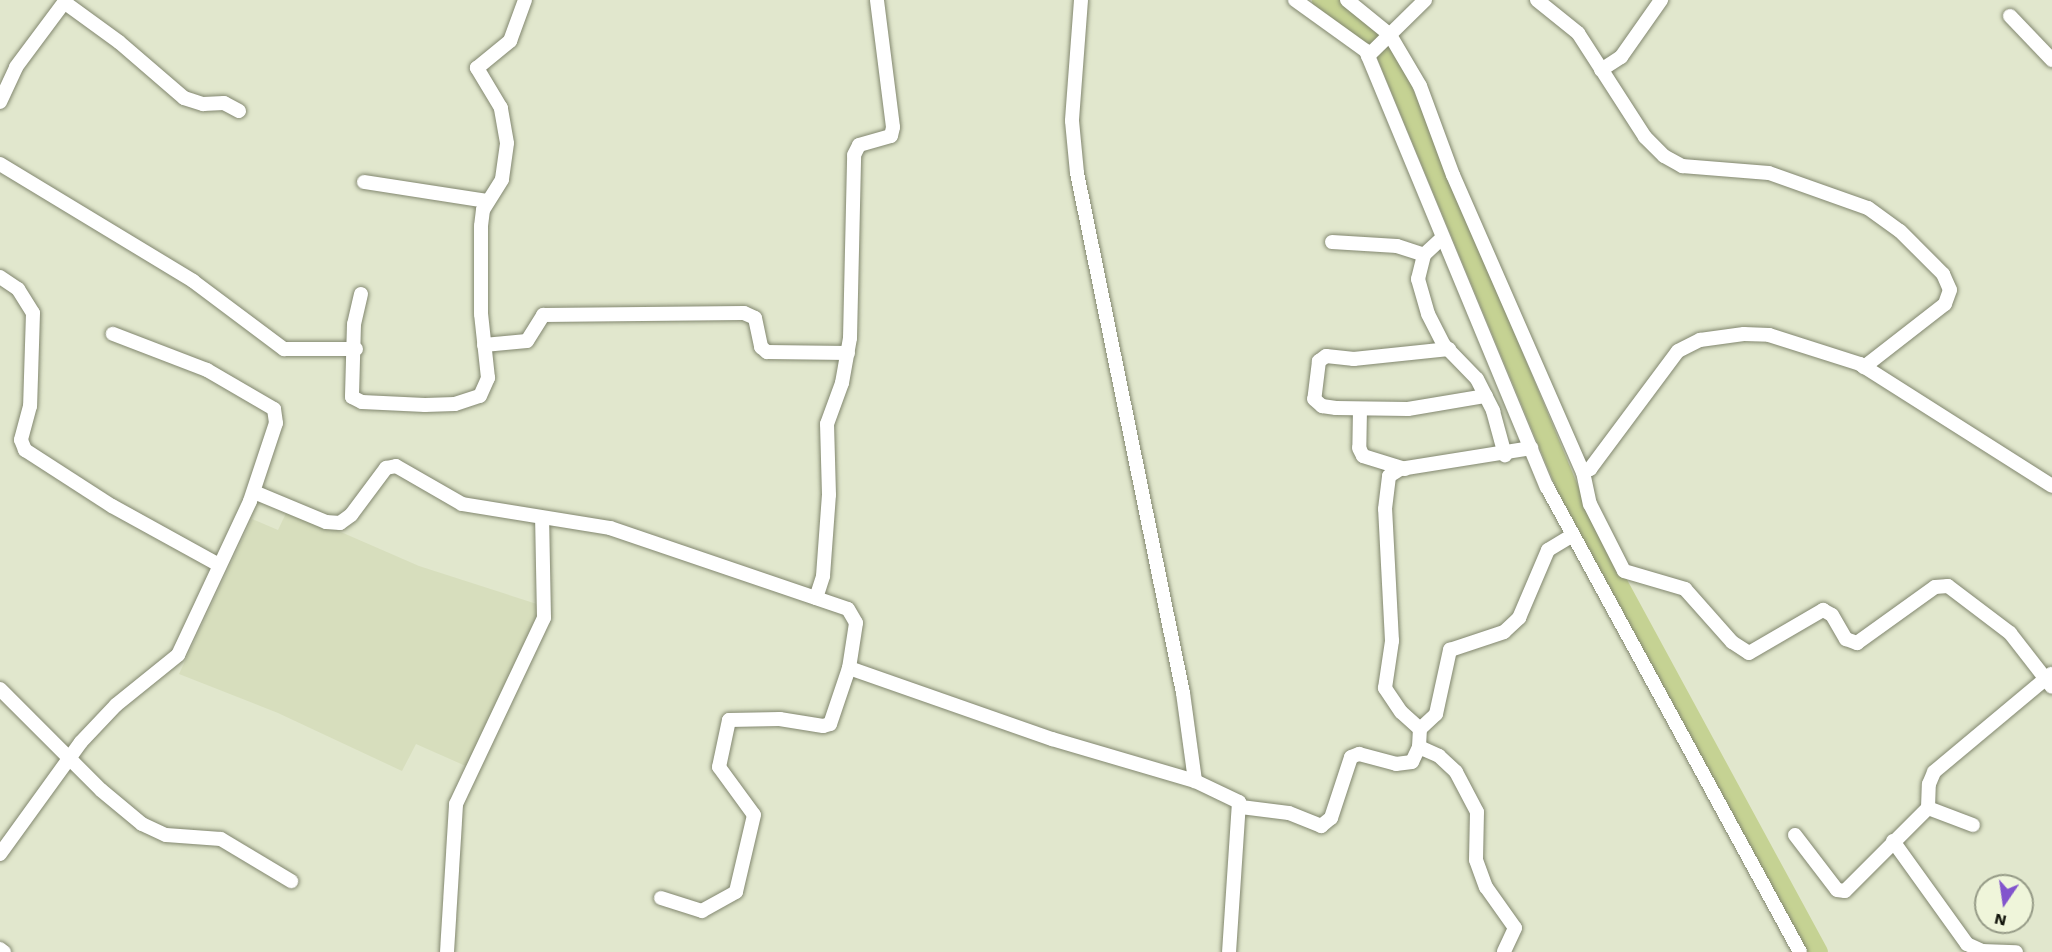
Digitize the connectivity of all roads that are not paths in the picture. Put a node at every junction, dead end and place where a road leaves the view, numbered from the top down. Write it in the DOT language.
graph roads {
  1 [pos="525,0"];
  2 [pos="877,0"];
  3 [pos="1081,0"];
  4 [pos="1295,0"];
  5 [pos="1347,0"];
  6 [pos="1425,0"];
  7 [pos="1537,0"];
  8 [pos="1661,0"];
  9 [pos="65,1"];
  10 [pos="2010,16"];
  11 [pos="1390,35"];
  12 [pos="1368,56"];
  13 [pos="2052,60"];
  14 [pos="1601,70"];
  15 [pos="0,102"];
  16 [pos="239,111"];
  17 [pos="0,164"];
  18 [pos="364,182"];
  19 [pos="487,201"];
  20 [pos="1442,239"];
  21 [pos="1332,243"];
  22 [pos="1424,255"];
  23 [pos="0,277"];
  24 [pos="361,294"];
  25 [pos="113,334"];
  26 [pos="484,345"];
  27 [pos="357,348"];
  28 [pos="1449,349"];
  29 [pos="848,353"];
  30 [pos="1864,367"];
  31 [pos="1486,396"];
  32 [pos="1360,409"];
  33 [pos="1530,448"];
  34 [pos="1505,455"];
  35 [pos="1405,469"];
  36 [pos="1583,472"];
  37 [pos="2052,486"];
  38 [pos="254,492"];
  39 [pos="542,518"];
  40 [pos="1573,535"];
  41 [pos="219,565"];
  42 [pos="816,598"];
  43 [pos="849,668"];
  44 [pos="2050,680"];
  45 [pos="0,689"];
  46 [pos="1420,729"];
  47 [pos="1419,747"];
  48 [pos="69,758"];
  49 [pos="1195,781"];
  50 [pos="1241,807"];
  51 [pos="1928,808"];
  52 [pos="1973,825"];
  53 [pos="1795,835"];
  54 [pos="1893,841"];
  55 [pos="0,854"];
  56 [pos="291,881"];
  57 [pos="661,898"];
  58 [pos="0,949"];
  59 [pos="4,952"];
  60 [pos="449,952"];
  61 [pos="1229,952"];
  62 [pos="1504,952"];
  63 [pos="1800,952"];
  64 [pos="2016,952"];
  1 -- 19 [label="street"];
  2 -- 29 [label="street"];
  3 -- 49 [label="street"];
  4 -- 12 [label="street"];
  5 -- 11 [label="street"];
  6 -- 11 [label="street"];
  7 -- 14 [label="street"];
  8 -- 14 [label="street"];
  9 -- 15 [label="street"];
  9 -- 16 [label="street"];
  10 -- 13 [label="street"];
  11 -- 12 [label="street"];
  11 -- 36 [label="street"];
  12 -- 20 [label="street"];
  14 -- 30 [label="street"];
  17 -- 27 [label="street"];
  18 -- 19 [label="street"];
  19 -- 26 [label="street"];
  20 -- 22 [label="street"];
  20 -- 33 [label="street"];
  21 -- 22 [label="street"];
  22 -- 28 [label="street"];
  23 -- 41 [label="street"];
  24 -- 27 [label="street"];
  25 -- 38 [label="street"];
  26 -- 27 [label="street"];
  26 -- 29 [label="street"];
  28 -- 31 [label="street"];
  28 -- 32 [label="street"];
  29 -- 42 [label="street"];
  30 -- 36 [label="street"];
  30 -- 37 [label="street"];
  31 -- 32 [label="street"];
  31 -- 34 [label="street"];
  32 -- 35 [label="street"];
  33 -- 34 [label="street"];
  33 -- 40 [label="street"];
  34 -- 35 [label="street"];
  35 -- 46 [label="street"];
  36 -- 44 [label="street"];
  38 -- 39 [label="street"];
  38 -- 41 [label="street"];
  39 -- 42 [label="street"];
  39 -- 60 [label="street"];
  40 -- 46 [label="street"];
  40 -- 63 [label="street"];
  41 -- 48 [label="street"];
  42 -- 43 [label="street"];
  43 -- 49 [label="street"];
  43 -- 57 [label="street"];
  44 -- 51 [label="street"];
  45 -- 48 [label="street"];
  46 -- 47 [label="street"];
  47 -- 50 [label="street"];
  47 -- 62 [label="street"];
  48 -- 55 [label="street"];
  48 -- 56 [label="street"];
  49 -- 50 [label="street"];
  50 -- 61 [label="street"];
  51 -- 52 [label="street"];
  51 -- 54 [label="street"];
  53 -- 54 [label="street"];
  54 -- 64 [label="street"];
  58 -- 59 [label="street"];
}
